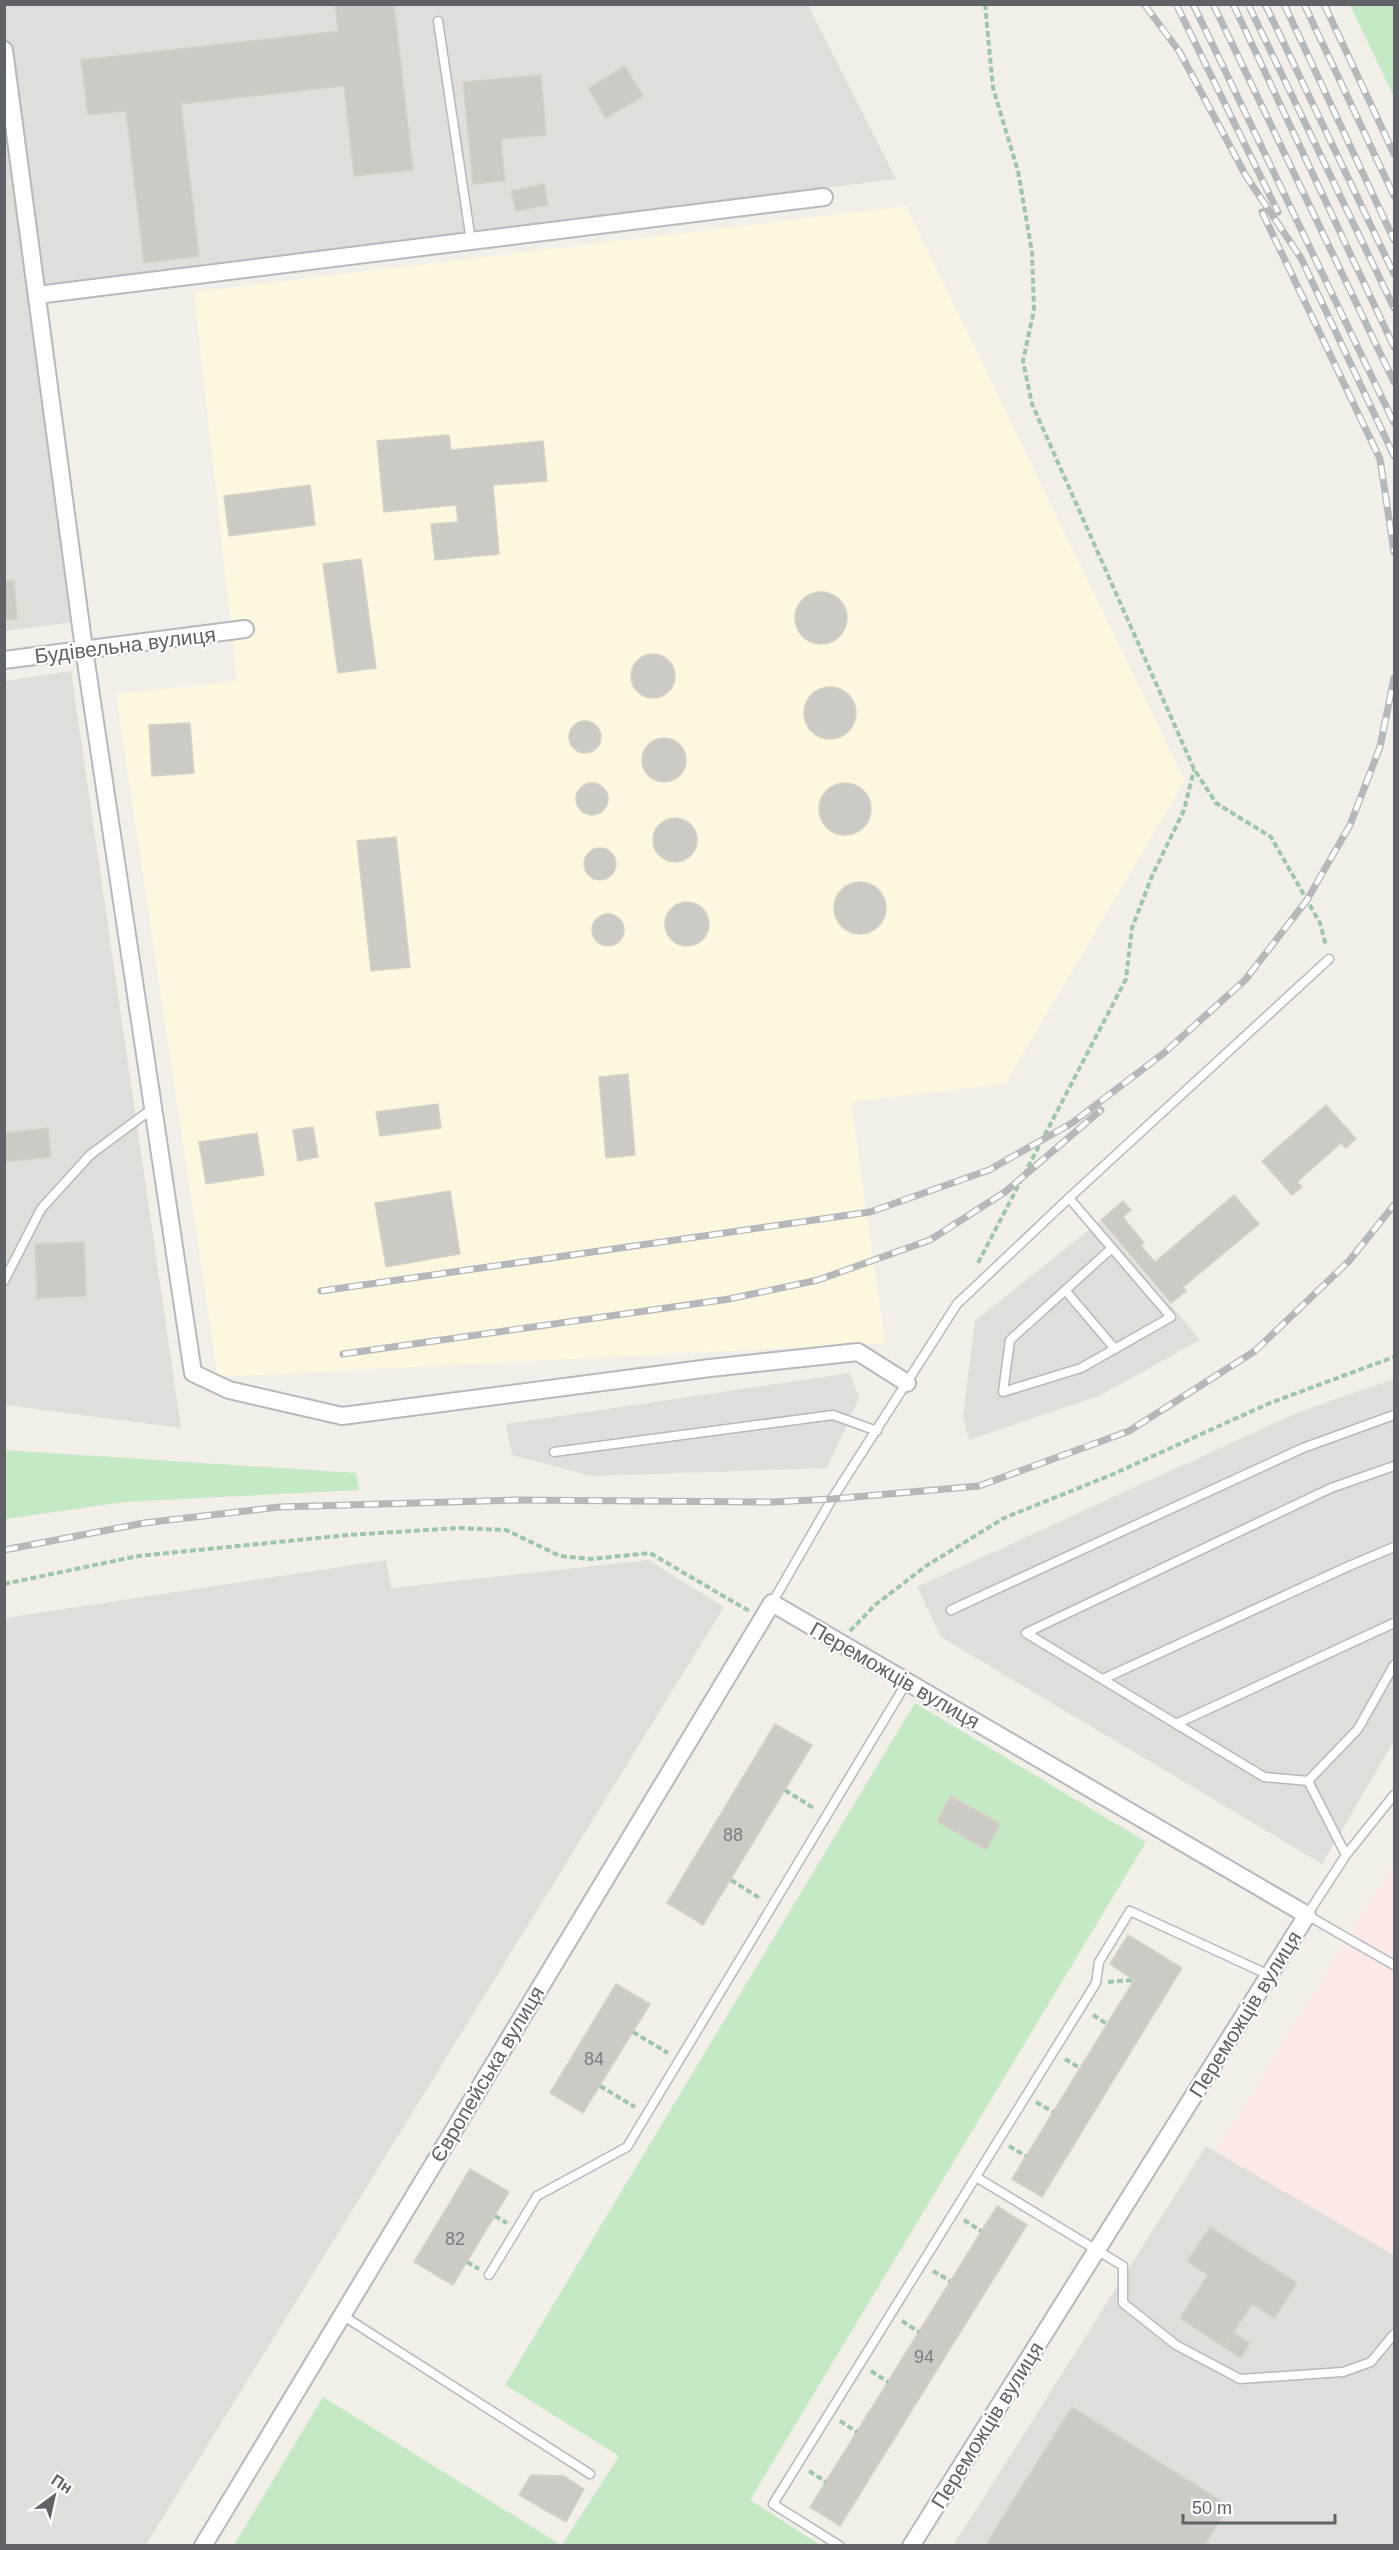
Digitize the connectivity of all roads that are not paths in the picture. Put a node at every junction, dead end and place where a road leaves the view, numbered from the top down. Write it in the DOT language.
graph roads {
  1 [pos="438,21"];
  2 [pos="4,50"];
  3 [pos="824,197"];
  4 [pos="471,241"];
  5 [pos="37,295"];
  6 [pos="245,629"];
  7 [pos="84,649"];
  8 [pos="4,660"];
  9 [pos="1329,959"];
  10 [pos="153,1108"];
  11 [pos="1069,1198"];
  12 [pos="1112,1248"];
  13 [pos="4,1281"];
  14 [pos="1065,1290"];
  15 [pos="1115,1348"];
  16 [pos="907,1383"];
  17 [pos="1395,1415"];
  18 [pos="877,1431"];
  19 [pos="554,1452"];
  20 [pos="1395,1466"];
  21 [pos="1395,1548"];
  22 [pos="772,1603"];
  23 [pos="951,1610"];
  24 [pos="1395,1623"];
  25 [pos="1395,1665"];
  26 [pos="1103,1680"];
  27 [pos="907,1682"];
  28 [pos="1176,1724"];
  29 [pos="1308,1781"];
  30 [pos="1395,1795"];
  31 [pos="1346,1855"];
  32 [pos="1307,1914"];
  33 [pos="1395,1965"];
  34 [pos="1269,1975"];
  35 [pos="976,2177"];
  36 [pos="1097,2250"];
  37 [pos="489,2275"];
  38 [pos="342,2315"];
  39 [pos="1395,2334"];
  40 [pos="590,2475"];
  41 [pos="202,2546"];
  42 [pos="840,2546"];
  43 [pos="911,2546"];
  1 -- 4 [label="lane"];
  2 -- 5 [label="street"];
  3 -- 4 [label="street"];
  4 -- 5 [label="street"];
  5 -- 7 [label="street"];
  6 -- 7 [label="street, Будівельна вулиця"];
  7 -- 8 [label="street, Будівельна вулиця"];
  7 -- 10 [label="street"];
  9 -- 11 [label="lane"];
  10 -- 13 [label="lane"];
  10 -- 16 [label="street"];
  11 -- 12 [label="lane"];
  11 -- 16 [label="lane"];
  12 -- 14 [label="lane"];
  12 -- 15 [label="lane"];
  14 -- 15 [label="lane"];
  14 -- 15 [label="lane"];
  16 -- 18 [label="lane"];
  17 -- 23 [label="lane"];
  18 -- 19 [label="lane"];
  18 -- 22 [label="lane"];
  20 -- 26 [label="lane"];
  21 -- 26 [label="lane"];
  22 -- 27 [label="street, Переможців вулиця"];
  22 -- 38 [label="street, Європейська вулиця"];
  24 -- 28 [label="lane"];
  25 -- 29 [label="lane"];
  26 -- 28 [label="lane"];
  27 -- 32 [label="street, Переможців вулиця"];
  27 -- 37 [label="lane"];
  28 -- 29 [label="lane"];
  29 -- 31 [label="lane"];
  30 -- 31 [label="lane"];
  31 -- 32 [label="lane"];
  32 -- 33 [label="lane"];
  32 -- 34 [label="street, Переможців вулиця"];
  34 -- 35 [label="lane"];
  34 -- 36 [label="street, Переможців вулиця"];
  35 -- 36 [label="lane"];
  35 -- 42 [label="lane"];
  36 -- 39 [label="lane"];
  36 -- 43 [label="street, Переможців вулиця"];
  38 -- 40 [label="lane"];
  38 -- 41 [label="street, Європейська вулиця"];
}
